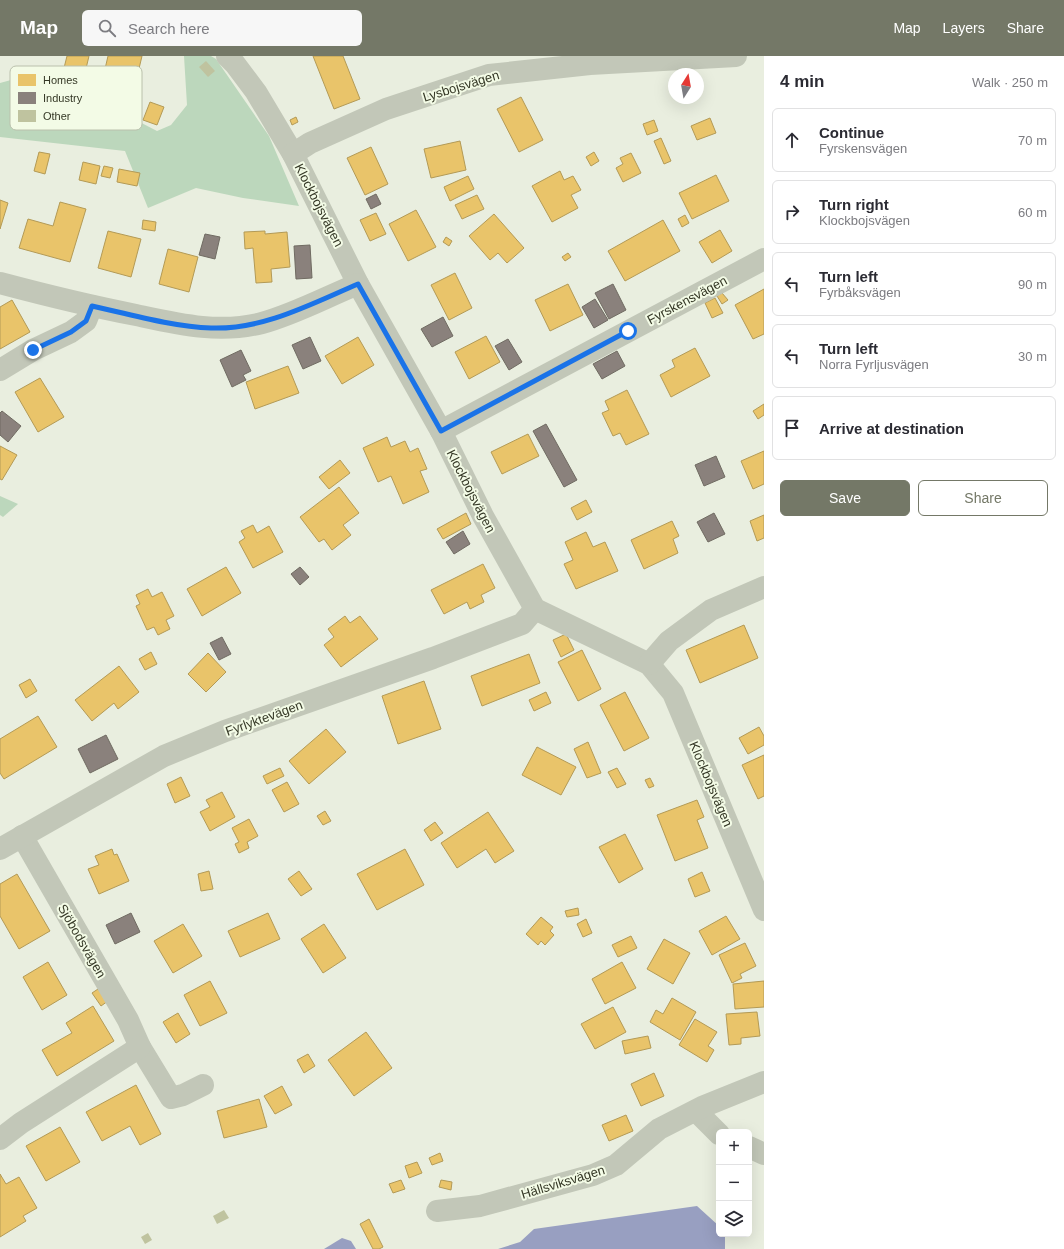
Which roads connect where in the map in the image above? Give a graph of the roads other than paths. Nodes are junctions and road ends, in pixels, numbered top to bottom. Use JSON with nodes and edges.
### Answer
{"nodes":[{"id":1,"x":227,"y":56,"type":"edge"},
{"id":2,"x":736,"y":56,"type":"edge"},
{"id":3,"x":293,"y":154,"type":"junction"},
{"id":4,"x":764,"y":259,"type":"edge"},
{"id":5,"x":0,"y":283,"type":"edge"},
{"id":6,"x":358,"y":284,"type":"junction"},
{"id":7,"x":92,"y":306,"type":"junction"},
{"id":8,"x":0,"y":370,"type":"edge"},
{"id":9,"x":441,"y":431,"type":"junction"},
{"id":10,"x":764,"y":587,"type":"edge"},
{"id":11,"x":535,"y":608,"type":"junction"},
{"id":12,"x":649,"y":664,"type":"junction"},
{"id":13,"x":22,"y":836,"type":"junction"},
{"id":14,"x":0,"y":849,"type":"edge"},
{"id":15,"x":764,"y":910,"type":"edge"},
{"id":16,"x":140,"y":1047,"type":"junction"},
{"id":17,"x":764,"y":1082,"type":"edge"},
{"id":18,"x":203,"y":1085,"type":"dead end"},
{"id":19,"x":696,"y":1111,"type":"junction"},
{"id":20,"x":716,"y":1131,"type":"edge"},
{"id":21,"x":0,"y":1139,"type":"edge"},
{"id":22,"x":752,"y":1148,"type":"edge"},
{"id":23,"x":764,"y":1154,"type":"edge"},
{"id":24,"x":437,"y":1211,"type":"dead end"}],
"edges":[{"from":1,"to":3,"type":"street","name":"Klockbojsvägen"},
{"from":2,"to":3,"type":"street","name":"Lysbojsvägen"},
{"from":3,"to":6,"type":"street","name":"Klockbojsvägen"},
{"from":4,"to":9,"type":"street","name":"Fyrskensvägen"},
{"from":5,"to":7,"type":"street"},
{"from":6,"to":7,"type":"street"},
{"from":6,"to":9,"type":"street","name":"Klockbojsvägen"},
{"from":7,"to":8,"type":"street"},
{"from":9,"to":11,"type":"street","name":"Klockbojsvägen"},
{"from":10,"to":12,"type":"street"},
{"from":11,"to":12,"type":"street","name":"Klockbojsvägen"},
{"from":11,"to":13,"type":"street","name":"Fyrlyktevägen"},
{"from":12,"to":15,"type":"street","name":"Klockbojsvägen"},
{"from":13,"to":14,"type":"street","name":"Fyrlyktevägen"},
{"from":13,"to":16,"type":"street","name":"Sjöbodsvägen"},
{"from":16,"to":18,"type":"street","name":"Sjöbodsvägen"},
{"from":16,"to":21,"type":"street"},
{"from":17,"to":19,"type":"street","name":"Hällsviksvägen"},
{"from":19,"to":20,"type":"street"},
{"from":19,"to":24,"type":"street","name":"Hällsviksvägen"},
{"from":22,"to":23,"type":"street"}]}
